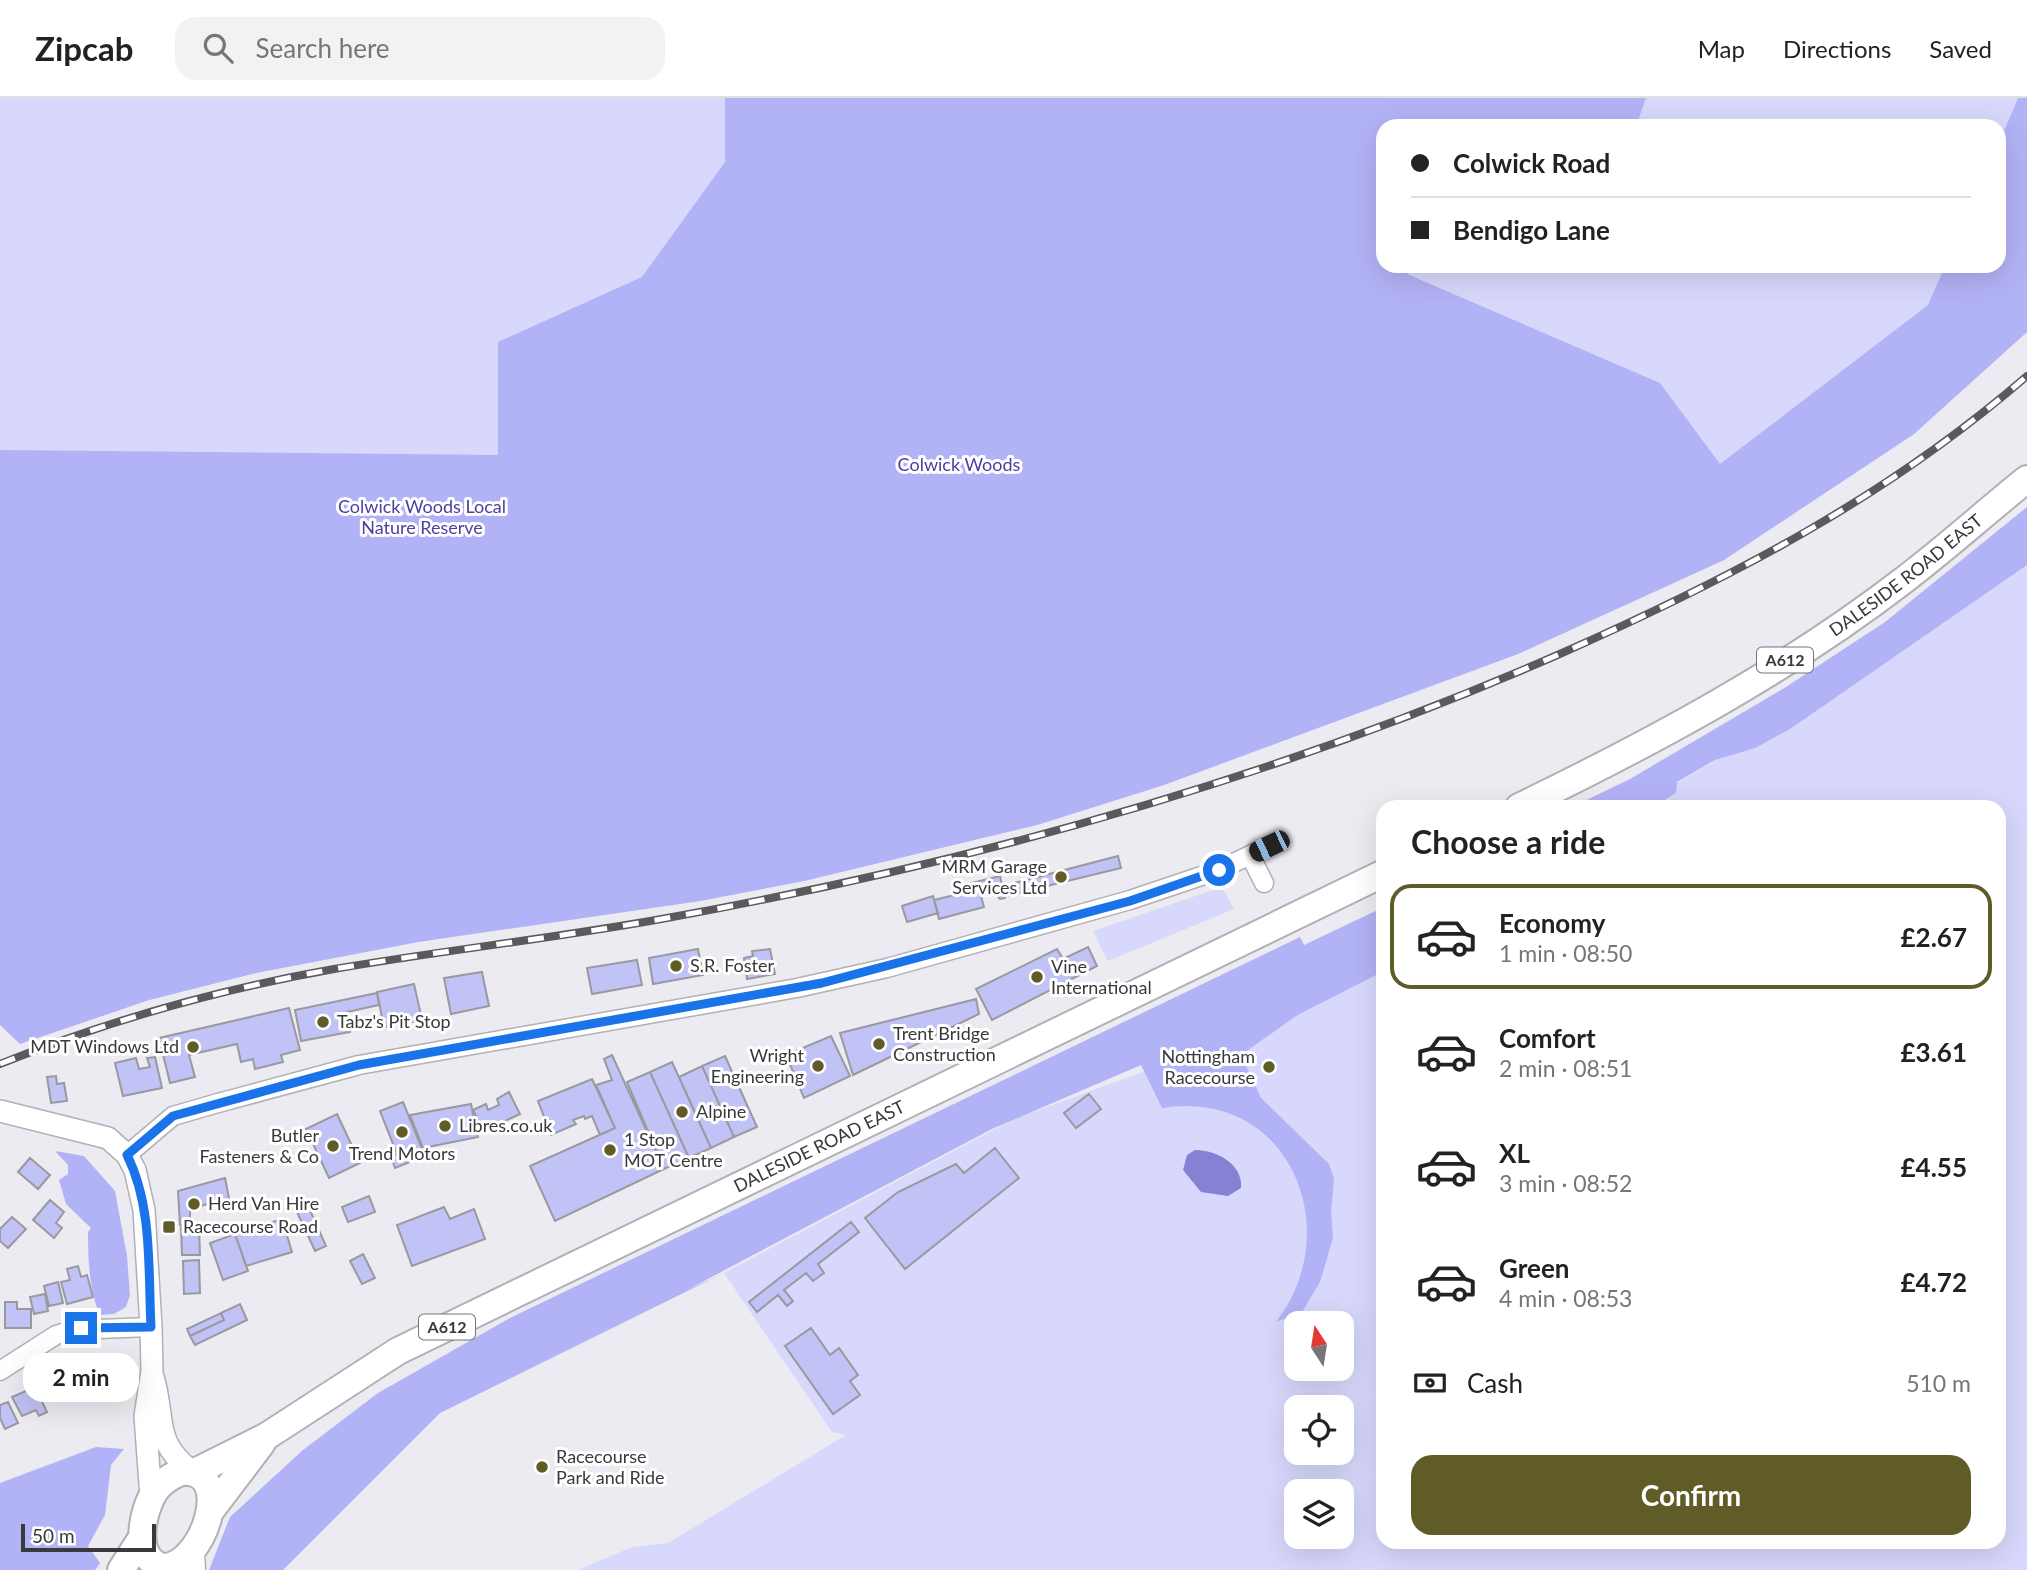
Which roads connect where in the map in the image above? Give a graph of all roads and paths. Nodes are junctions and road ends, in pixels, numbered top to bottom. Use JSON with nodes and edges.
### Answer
{"nodes":[{"id":1,"x":2027,"y":479,"type":"edge"},
{"id":2,"x":1534,"y":800,"type":"edge"},
{"id":3,"x":1269,"y":846,"type":"dead end"},
{"id":4,"x":1250,"y":855,"type":"junction"},
{"id":5,"x":1376,"y":877,"type":"edge"},
{"id":6,"x":1264,"y":883,"type":"dead end"},
{"id":7,"x":0,"y":1111,"type":"edge"},
{"id":8,"x":127,"y":1155,"type":"junction"},
{"id":9,"x":151,"y":1327,"type":"junction"},
{"id":10,"x":1,"y":1369,"type":"edge"},
{"id":11,"x":152,"y":1371,"type":"junction"},
{"id":12,"x":267,"y":1436,"type":"junction"},
{"id":13,"x":193,"y":1471,"type":"junction"},
{"id":14,"x":151,"y":1498,"type":"junction"},
{"id":15,"x":212,"y":1509,"type":"junction"},
{"id":16,"x":141,"y":1539,"type":"junction"},
{"id":17,"x":181,"y":1565,"type":"edge"},
{"id":18,"x":121,"y":1570,"type":"edge"}],
"edges":[{"from":1,"to":2,"type":"main road","name":"DALESIDE ROAD EAST","number":"A612"},
{"from":3,"to":4,"type":"street"},
{"from":4,"to":6,"type":"street"},
{"from":4,"to":8,"type":"street"},
{"from":5,"to":12,"type":"main road","name":"DALESIDE ROAD EAST","number":"A612"},
{"from":7,"to":8,"type":"street"},
{"from":8,"to":9,"type":"street"},
{"from":9,"to":10,"type":"street"},
{"from":9,"to":11,"type":"street"},
{"from":11,"to":13,"type":"street"},
{"from":11,"to":14,"type":"street"},
{"from":12,"to":13,"type":"main road","name":"DALESIDE ROAD EAST","number":"A612"},
{"from":12,"to":15,"type":"main road","name":"DALESIDE ROAD EAST","number":"A612"},
{"from":13,"to":14,"type":"main road","name":"DALESIDE ROAD EAST"},
{"from":13,"to":15,"type":"main road"},
{"from":14,"to":16,"type":"main road"},
{"from":15,"to":17,"type":"main road","name":"DALESIDE ROAD EAST"},
{"from":16,"to":17,"type":"main road"},
{"from":16,"to":18,"type":"main road"}]}
